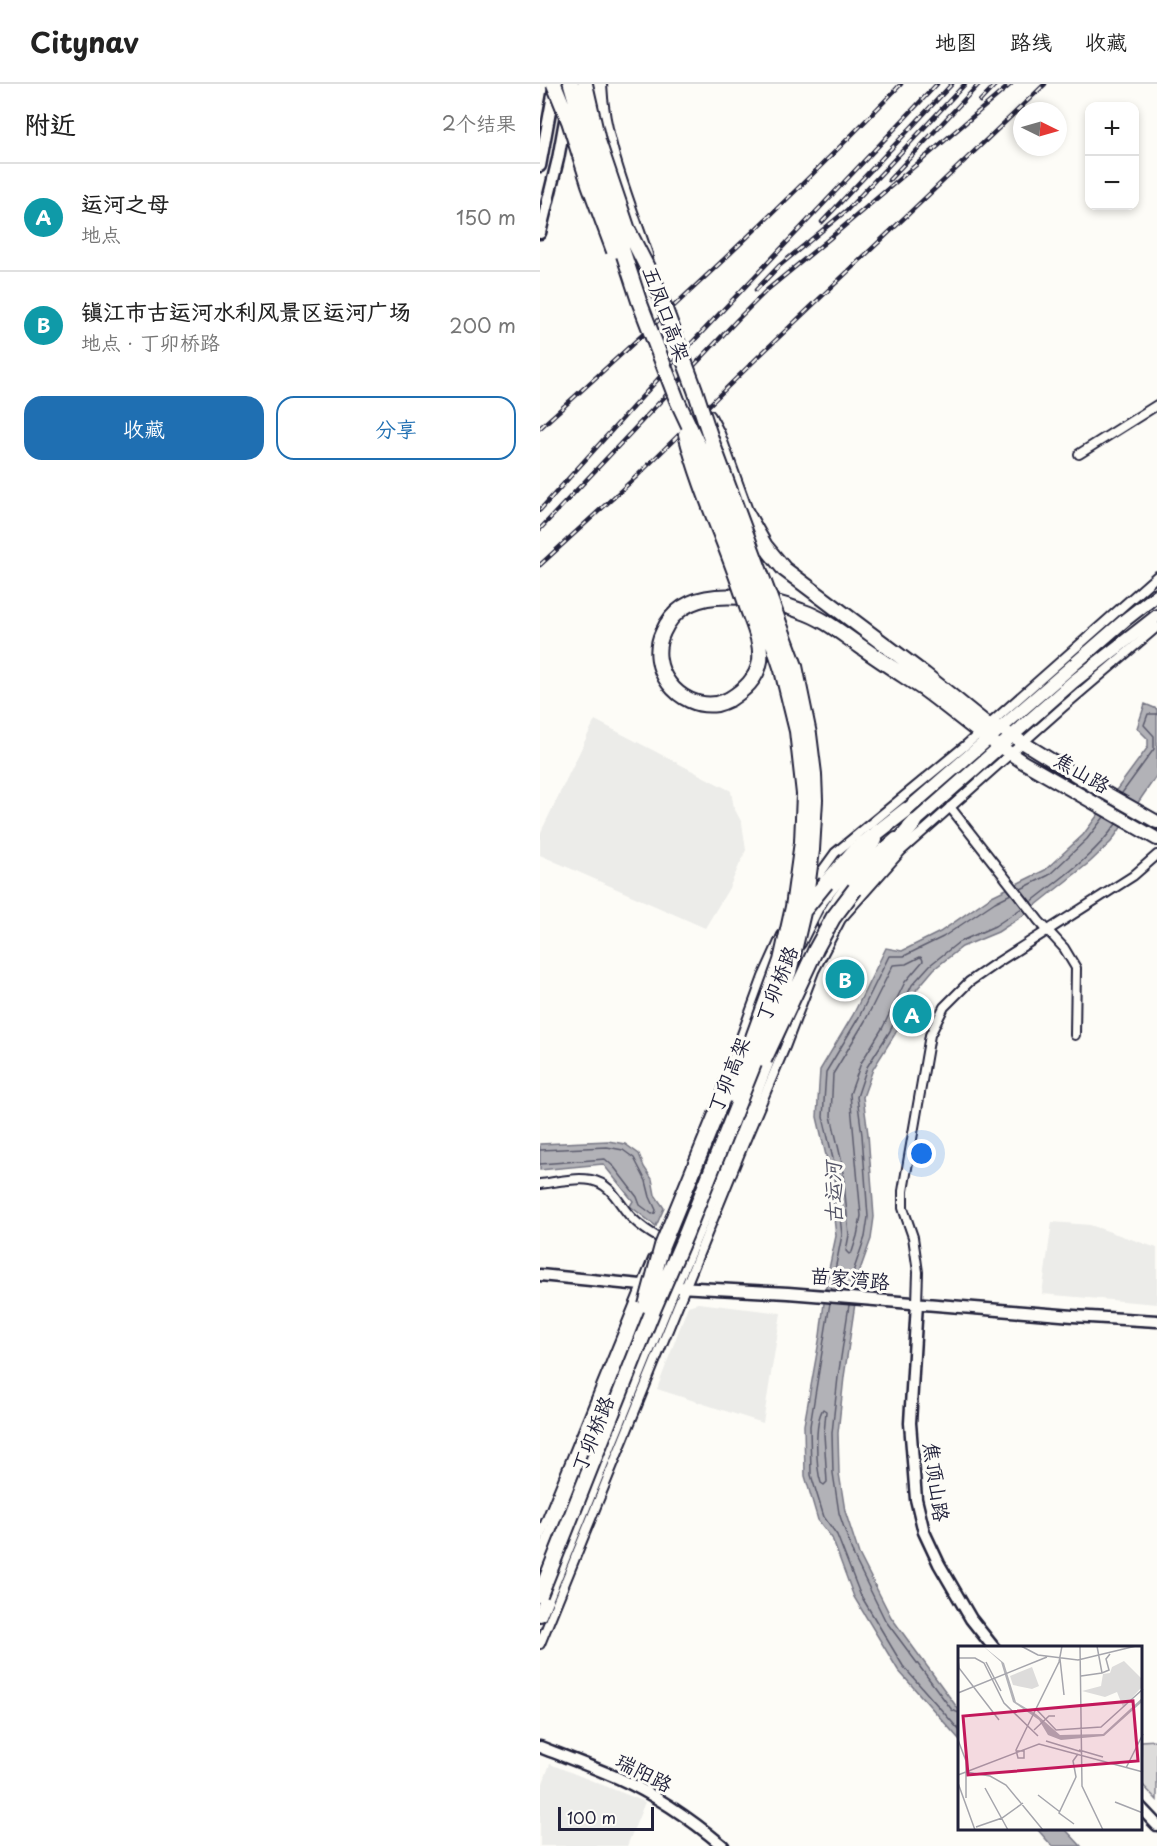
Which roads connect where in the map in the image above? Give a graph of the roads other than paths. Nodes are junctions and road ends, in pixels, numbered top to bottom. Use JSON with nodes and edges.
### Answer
{"nodes":[{"id":1,"x":555,"y":84,"type":"edge"},
{"id":2,"x":571,"y":84,"type":"edge"},
{"id":3,"x":585,"y":84,"type":"edge"},
{"id":4,"x":599,"y":84,"type":"edge"},
{"id":5,"x":540,"y":165,"type":"edge"},
{"id":6,"x":540,"y":233,"type":"edge"},
{"id":7,"x":656,"y":285,"type":"junction"},
{"id":8,"x":639,"y":301,"type":"junction"},
{"id":9,"x":695,"y":390,"type":"junction"},
{"id":10,"x":677,"y":400,"type":"junction"},
{"id":11,"x":1157,"y":405,"type":"edge"},
{"id":12,"x":1079,"y":454,"type":"dead end"},
{"id":13,"x":746,"y":550,"type":"junction"},
{"id":14,"x":1157,"y":576,"type":"edge"},
{"id":15,"x":1157,"y":595,"type":"edge"},
{"id":16,"x":1157,"y":616,"type":"edge"},
{"id":17,"x":1157,"y":627,"type":"edge"},
{"id":18,"x":997,"y":737,"type":"junction"},
{"id":19,"x":1022,"y":743,"type":"junction"},
{"id":20,"x":950,"y":807,"type":"junction"},
{"id":21,"x":906,"y":810,"type":"junction"},
{"id":22,"x":1155,"y":821,"type":"edge"},
{"id":23,"x":915,"y":822,"type":"junction"},
{"id":24,"x":1157,"y":839,"type":"edge"},
{"id":25,"x":1157,"y":855,"type":"edge"},
{"id":26,"x":1048,"y":930,"type":"junction"},
{"id":27,"x":770,"y":1010,"type":"junction"},
{"id":28,"x":1075,"y":1035,"type":"dead end"},
{"id":29,"x":540,"y":1184,"type":"edge"},
{"id":30,"x":686,"y":1234,"type":"junction"},
{"id":31,"x":661,"y":1239,"type":"junction"},
{"id":32,"x":540,"y":1275,"type":"edge"},
{"id":33,"x":645,"y":1285,"type":"junction"},
{"id":34,"x":680,"y":1287,"type":"junction"},
{"id":35,"x":917,"y":1303,"type":"junction"},
{"id":36,"x":646,"y":1305,"type":"junction"},
{"id":37,"x":1157,"y":1321,"type":"edge"},
{"id":38,"x":540,"y":1536,"type":"edge"},
{"id":39,"x":540,"y":1563,"type":"edge"},
{"id":40,"x":540,"y":1576,"type":"edge"},
{"id":41,"x":540,"y":1595,"type":"edge"},
{"id":42,"x":540,"y":1615,"type":"edge"},
{"id":43,"x":540,"y":1644,"type":"edge"},
{"id":44,"x":992,"y":1646,"type":"edge"},
{"id":45,"x":540,"y":1747,"type":"edge"},
{"id":46,"x":1142,"y":1809,"type":"edge"},
{"id":47,"x":1157,"y":1825,"type":"edge"},
{"id":48,"x":723,"y":1846,"type":"edge"}],
"edges":[{"from":1,"to":5,"type":"street"},
{"from":1,"to":8,"type":"highway","bridge":true},
{"from":2,"to":6,"type":"street"},
{"from":2,"to":8,"type":"highway","name":"五凤口高架","bridge":true},
{"from":3,"to":7,"type":"highway","name":"五凤口高架","bridge":true},
{"from":4,"to":7,"type":"highway","bridge":true},
{"from":7,"to":9,"type":"highway","name":"五凤口高架","bridge":true},
{"from":8,"to":10,"type":"highway","name":"五凤口高架","bridge":true},
{"from":9,"to":13,"type":"highway","name":"五凤口高架","bridge":true},
{"from":9,"to":18,"type":"highway","bridge":true},
{"from":10,"to":13,"type":"highway","name":"五凤口高架","bridge":true},
{"from":10,"to":18,"type":"highway","bridge":true},
{"from":11,"to":12,"type":"street"},
{"from":13,"to":27,"type":"highway","name":"丁卯高架","bridge":true},
{"from":14,"to":18,"type":"street"},
{"from":15,"to":18,"type":"main road","name":"丁卯桥路"},
{"from":16,"to":18,"type":"main road","name":"丁卯桥路"},
{"from":17,"to":19,"type":"street"},
{"from":18,"to":19,"type":"main road","name":"焦山路"},
{"from":18,"to":20,"type":"street"},
{"from":18,"to":21,"type":"main road","name":"丁卯桥路"},
{"from":18,"to":23,"type":"main road","name":"丁卯桥路"},
{"from":18,"to":24,"type":"main road","name":"焦山路"},
{"from":18,"to":31,"type":"street"},
{"from":19,"to":22,"type":"main road","name":"焦山路"},
{"from":20,"to":26,"type":"street"},
{"from":20,"to":34,"type":"street"},
{"from":21,"to":33,"type":"main road","name":"丁卯桥路"},
{"from":21,"to":36,"type":"highway","bridge":true},
{"from":23,"to":30,"type":"highway","bridge":true},
{"from":23,"to":34,"type":"main road","name":"丁卯桥路"},
{"from":25,"to":26,"type":"street"},
{"from":26,"to":28,"type":"street"},
{"from":26,"to":35,"type":"street"},
{"from":27,"to":30,"type":"highway","name":"丁卯高架","bridge":true},
{"from":27,"to":36,"type":"highway","name":"丁卯高架","bridge":true},
{"from":29,"to":31,"type":"street"},
{"from":30,"to":41,"type":"highway","name":"丁卯高架","bridge":true},
{"from":31,"to":33,"type":"street"},
{"from":32,"to":33,"type":"street","name":"苗家湾路"},
{"from":33,"to":34,"type":"street","name":"苗家湾路"},
{"from":33,"to":38,"type":"street"},
{"from":33,"to":39,"type":"main road","name":"丁卯桥路"},
{"from":34,"to":35,"type":"street","name":"苗家湾路"},
{"from":34,"to":42,"type":"main road","name":"丁卯桥路"},
{"from":34,"to":43,"type":"street"},
{"from":35,"to":37,"type":"street","name":"苗家湾路"},
{"from":35,"to":44,"type":"street","name":"焦顶山路"},
{"from":36,"to":40,"type":"highway","name":"丁卯高架"},
{"from":45,"to":48,"type":"street","name":"瑞阳路"},
{"from":46,"to":47,"type":"street"}]}
